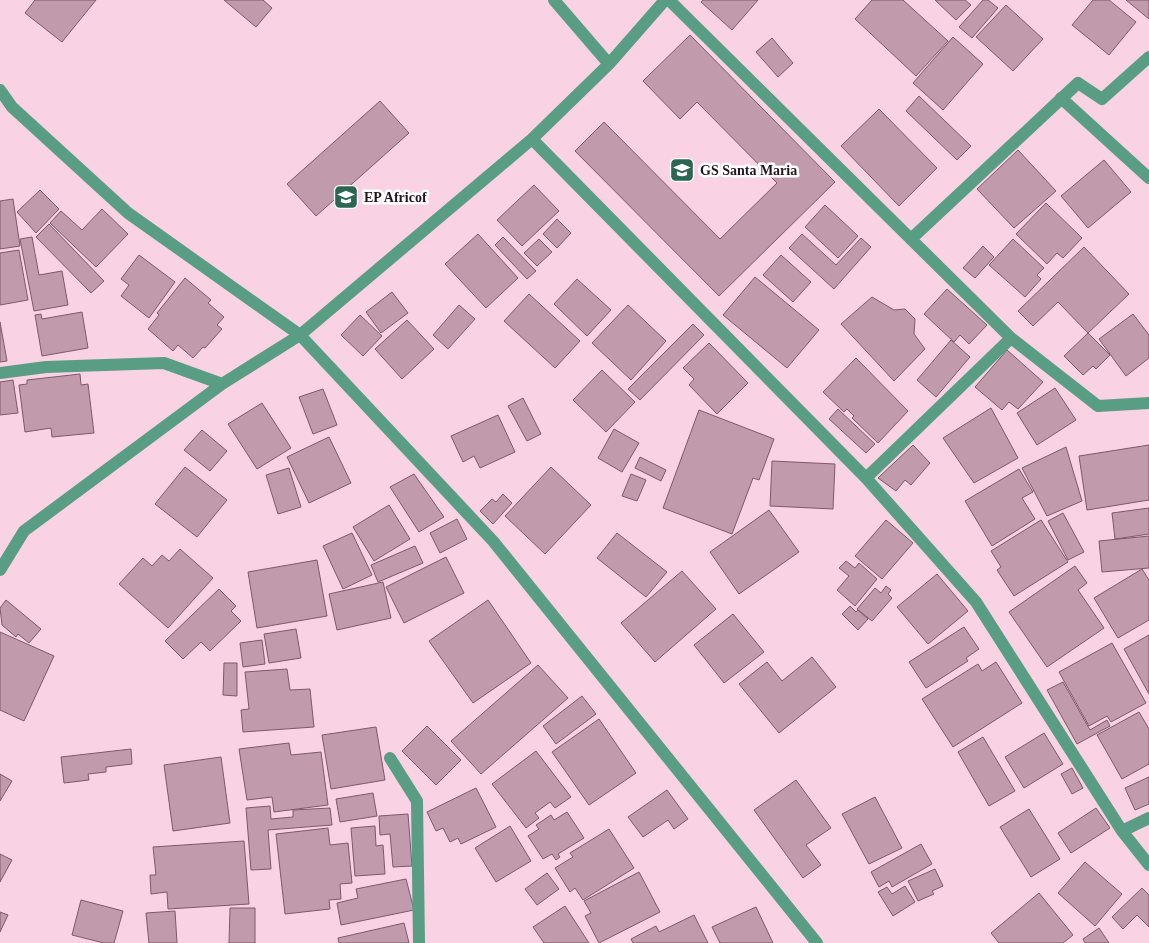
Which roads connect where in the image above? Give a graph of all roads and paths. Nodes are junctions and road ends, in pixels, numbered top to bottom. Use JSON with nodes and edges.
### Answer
{"nodes":[{"id":1,"x":554,"y":0,"type":"edge"},
{"id":2,"x":665,"y":0,"type":"edge"},
{"id":3,"x":670,"y":0,"type":"edge"},
{"id":4,"x":1149,"y":57,"type":"edge"},
{"id":5,"x":609,"y":64,"type":"junction"},
{"id":6,"x":0,"y":90,"type":"edge"},
{"id":7,"x":1061,"y":98,"type":"junction"},
{"id":8,"x":532,"y":139,"type":"junction"},
{"id":9,"x":1149,"y":178,"type":"edge"},
{"id":10,"x":911,"y":239,"type":"junction"},
{"id":11,"x":300,"y":335,"type":"junction"},
{"id":12,"x":1011,"y":338,"type":"junction"},
{"id":13,"x":0,"y":373,"type":"edge"},
{"id":14,"x":222,"y":384,"type":"junction"},
{"id":15,"x":1149,"y":403,"type":"edge"},
{"id":16,"x":866,"y":478,"type":"junction"},
{"id":17,"x":0,"y":570,"type":"edge"},
{"id":18,"x":390,"y":758,"type":"dead end"},
{"id":19,"x":1149,"y":818,"type":"edge"},
{"id":20,"x":1122,"y":832,"type":"junction"},
{"id":21,"x":1149,"y":865,"type":"edge"},
{"id":22,"x":419,"y":943,"type":"edge"},
{"id":23,"x":817,"y":943,"type":"edge"}],
"edges":[{"from":1,"to":5,"type":"street"},
{"from":2,"to":5,"type":"street"},
{"from":3,"to":10,"type":"street"},
{"from":4,"to":7,"type":"street"},
{"from":5,"to":8,"type":"street"},
{"from":6,"to":11,"type":"street"},
{"from":7,"to":9,"type":"street"},
{"from":7,"to":10,"type":"street"},
{"from":8,"to":11,"type":"street"},
{"from":8,"to":16,"type":"street"},
{"from":10,"to":12,"type":"street"},
{"from":11,"to":14,"type":"street"},
{"from":11,"to":23,"type":"street"},
{"from":12,"to":15,"type":"street"},
{"from":12,"to":16,"type":"street"},
{"from":13,"to":14,"type":"street"},
{"from":14,"to":17,"type":"street"},
{"from":16,"to":20,"type":"street"},
{"from":18,"to":22,"type":"street"},
{"from":19,"to":20,"type":"street"},
{"from":20,"to":21,"type":"street"}]}
